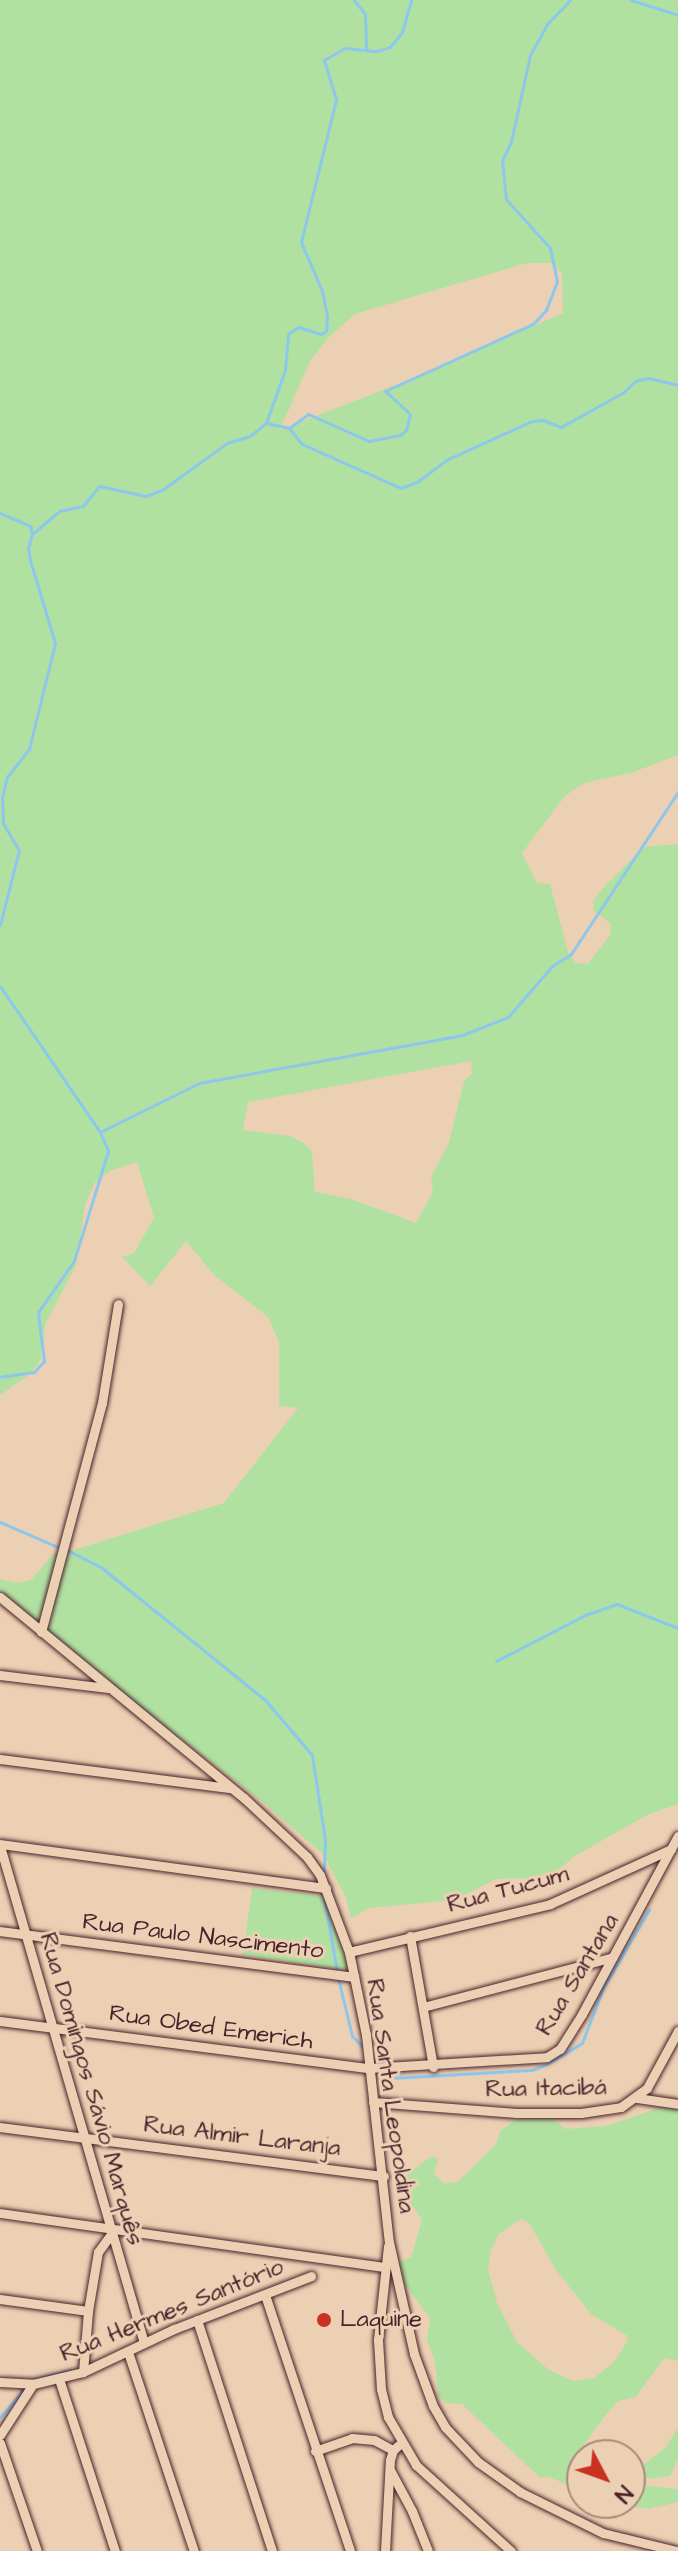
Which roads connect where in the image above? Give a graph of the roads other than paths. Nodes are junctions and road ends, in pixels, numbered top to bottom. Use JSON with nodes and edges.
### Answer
{"nodes":[{"id":1,"x":118,"y":1304,"type":"dead end"},
{"id":2,"x":0,"y":1597,"type":"edge"},
{"id":3,"x":41,"y":1632,"type":"junction"},
{"id":4,"x":0,"y":1675,"type":"edge"},
{"id":5,"x":109,"y":1688,"type":"junction"},
{"id":6,"x":0,"y":1759,"type":"edge"},
{"id":7,"x":233,"y":1788,"type":"junction"},
{"id":8,"x":678,"y":1836,"type":"edge"},
{"id":9,"x":0,"y":1845,"type":"edge"},
{"id":10,"x":671,"y":1849,"type":"junction"},
{"id":11,"x":326,"y":1888,"type":"junction"},
{"id":12,"x":0,"y":1931,"type":"edge"},
{"id":13,"x":26,"y":1934,"type":"junction"},
{"id":14,"x":410,"y":1936,"type":"junction"},
{"id":15,"x":349,"y":1952,"type":"junction"},
{"id":16,"x":613,"y":1957,"type":"junction"},
{"id":17,"x":354,"y":1977,"type":"junction"},
{"id":18,"x":423,"y":2007,"type":"junction"},
{"id":19,"x":0,"y":2021,"type":"edge"},
{"id":20,"x":52,"y":2027,"type":"junction"},
{"id":21,"x":678,"y":2031,"type":"edge"},
{"id":22,"x":433,"y":2067,"type":"junction"},
{"id":23,"x":369,"y":2068,"type":"junction"},
{"id":24,"x":637,"y":2098,"type":"junction"},
{"id":25,"x":373,"y":2102,"type":"junction"},
{"id":26,"x":678,"y":2104,"type":"edge"},
{"id":27,"x":0,"y":2127,"type":"edge"},
{"id":28,"x":84,"y":2137,"type":"junction"},
{"id":29,"x":384,"y":2176,"type":"junction"},
{"id":30,"x":0,"y":2213,"type":"edge"},
{"id":31,"x":112,"y":2230,"type":"junction"},
{"id":32,"x":389,"y":2242,"type":"junction"},
{"id":33,"x":383,"y":2267,"type":"junction"},
{"id":34,"x":311,"y":2276,"type":"dead end"},
{"id":35,"x":265,"y":2295,"type":"junction"},
{"id":36,"x":0,"y":2299,"type":"edge"},
{"id":37,"x":88,"y":2311,"type":"junction"},
{"id":38,"x":197,"y":2320,"type":"junction"},
{"id":39,"x":144,"y":2343,"type":"junction"},
{"id":40,"x":128,"y":2352,"type":"junction"},
{"id":41,"x":83,"y":2372,"type":"junction"},
{"id":42,"x":59,"y":2379,"type":"junction"},
{"id":43,"x":0,"y":2382,"type":"edge"},
{"id":44,"x":33,"y":2384,"type":"junction"},
{"id":45,"x":0,"y":2435,"type":"edge"},
{"id":46,"x":0,"y":2443,"type":"edge"},
{"id":47,"x":397,"y":2447,"type":"junction"},
{"id":48,"x":315,"y":2451,"type":"junction"},
{"id":49,"x":390,"y":2470,"type":"junction"},
{"id":50,"x":37,"y":2551,"type":"edge"},
{"id":51,"x":115,"y":2551,"type":"edge"},
{"id":52,"x":194,"y":2551,"type":"edge"},
{"id":53,"x":272,"y":2551,"type":"edge"},
{"id":54,"x":350,"y":2551,"type":"edge"},
{"id":55,"x":385,"y":2551,"type":"edge"},
{"id":56,"x":428,"y":2551,"type":"edge"},
{"id":57,"x":511,"y":2551,"type":"edge"},
{"id":58,"x":677,"y":2551,"type":"edge"}],
"edges":[{"from":1,"to":3,"type":"street"},
{"from":2,"to":3,"type":"street","name":"Rua Santa Leopoldina"},
{"from":3,"to":5,"type":"street","name":"Rua Santa Leopoldina"},
{"from":4,"to":5,"type":"street"},
{"from":5,"to":7,"type":"street","name":"Rua Santa Leopoldina"},
{"from":6,"to":7,"type":"street"},
{"from":7,"to":11,"type":"street","name":"Rua Santa Leopoldina"},
{"from":8,"to":10,"type":"street","name":"Rua Santana"},
{"from":9,"to":11,"type":"street"},
{"from":9,"to":13,"type":"street","name":"Rua Domingos Sávio Marquês"},
{"from":10,"to":14,"type":"street","name":"Rua Tucum"},
{"from":10,"to":16,"type":"street","name":"Rua Santana"},
{"from":11,"to":15,"type":"street","name":"Rua Santa Leopoldina"},
{"from":12,"to":13,"type":"street","name":"Rua Paulo Nascimento"},
{"from":13,"to":17,"type":"street","name":"Rua Paulo Nascimento"},
{"from":13,"to":20,"type":"street","name":"Rua Domingos Sávio Marquês"},
{"from":14,"to":15,"type":"street","name":"Rua Tucum"},
{"from":14,"to":18,"type":"street","name":"Rua Santa Leopoldina"},
{"from":15,"to":17,"type":"street","name":"Rua Santa Leopoldina"},
{"from":16,"to":18,"type":"street"},
{"from":16,"to":22,"type":"street","name":"Rua Santana"},
{"from":17,"to":23,"type":"street","name":"Rua Santa Leopoldina"},
{"from":18,"to":22,"type":"street","name":"Rua Santa Leopoldina"},
{"from":19,"to":20,"type":"street","name":"Rua Obed Emerich"},
{"from":20,"to":23,"type":"street","name":"Rua Obed Emerich"},
{"from":20,"to":28,"type":"street","name":"Rua Domingos Sávio Marquês"},
{"from":21,"to":24,"type":"street","name":"Rua Itacibá"},
{"from":22,"to":23,"type":"street","name":"Rua Santana"},
{"from":23,"to":25,"type":"street","name":"Rua Santa Leopoldina"},
{"from":24,"to":25,"type":"street","name":"Rua Itacibá"},
{"from":24,"to":26,"type":"street"},
{"from":25,"to":29,"type":"street","name":"Rua Santa Leopoldina"},
{"from":27,"to":28,"type":"street","name":"Rua Almir Laranja"},
{"from":28,"to":29,"type":"street","name":"Rua Almir Laranja"},
{"from":28,"to":31,"type":"street","name":"Rua Domingos Sávio Marquês"},
{"from":29,"to":32,"type":"street","name":"Rua Santa Leopoldina"},
{"from":30,"to":31,"type":"street"},
{"from":31,"to":33,"type":"street"},
{"from":31,"to":37,"type":"street"},
{"from":31,"to":39,"type":"street","name":"Rua Domingos Sávio Marquês"},
{"from":32,"to":33,"type":"street"},
{"from":32,"to":58,"type":"street","name":"Rua Santa Leopoldina"},
{"from":33,"to":47,"type":"street"},
{"from":34,"to":35,"type":"street","name":"Rua Hermes Santório"},
{"from":35,"to":38,"type":"street","name":"Rua Hermes Santório"},
{"from":35,"to":48,"type":"street"},
{"from":36,"to":37,"type":"street"},
{"from":37,"to":41,"type":"street"},
{"from":38,"to":39,"type":"street","name":"Rua Hermes Santório"},
{"from":38,"to":53,"type":"street"},
{"from":39,"to":40,"type":"street","name":"Rua Hermes Santório"},
{"from":40,"to":41,"type":"street","name":"Rua Hermes Santório"},
{"from":40,"to":52,"type":"street"},
{"from":41,"to":42,"type":"street","name":"Rua Hermes Santório"},
{"from":42,"to":44,"type":"street","name":"Rua Hermes Santório"},
{"from":42,"to":51,"type":"street"},
{"from":43,"to":44,"type":"street","name":"Rua Hermes Santório"},
{"from":44,"to":45,"type":"street"},
{"from":46,"to":50,"type":"street"},
{"from":47,"to":48,"type":"street"},
{"from":47,"to":49,"type":"street"},
{"from":47,"to":57,"type":"street"},
{"from":48,"to":54,"type":"street"},
{"from":49,"to":55,"type":"street"},
{"from":49,"to":56,"type":"street"}]}
